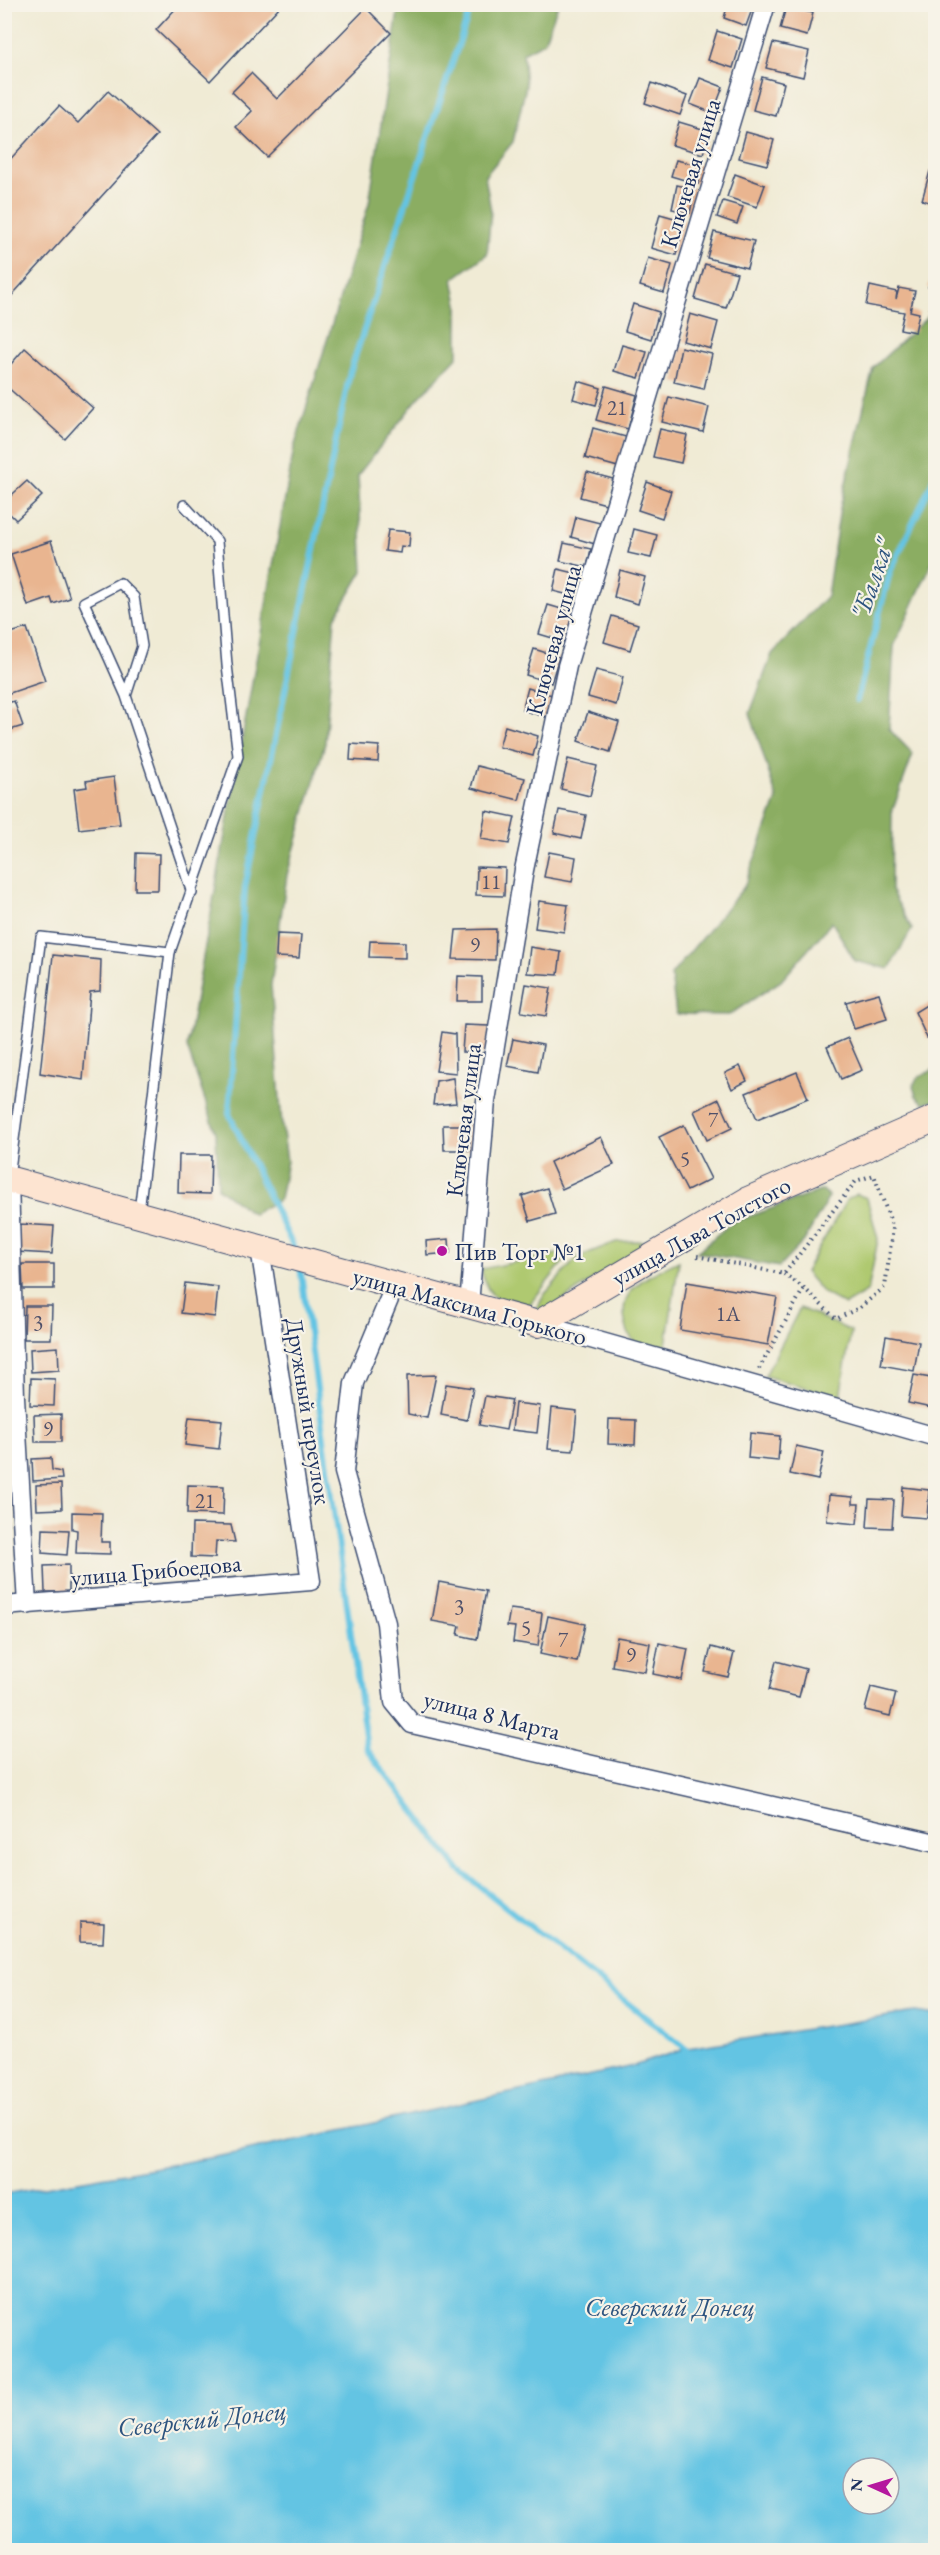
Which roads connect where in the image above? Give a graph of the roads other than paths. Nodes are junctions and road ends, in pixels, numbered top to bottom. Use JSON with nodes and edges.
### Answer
{"nodes":[{"id":1,"x":766,"y":4,"type":"edge"},
{"id":2,"x":184,"y":505,"type":"dead end"},
{"id":3,"x":126,"y":696,"type":"junction"},
{"id":4,"x":192,"y":894,"type":"junction"},
{"id":5,"x":171,"y":952,"type":"junction"},
{"id":6,"x":936,"y":1118,"type":"edge"},
{"id":7,"x":7,"y":1178,"type":"edge"},
{"id":8,"x":139,"y":1215,"type":"junction"},
{"id":9,"x":260,"y":1248,"type":"junction"},
{"id":10,"x":395,"y":1286,"type":"junction"},
{"id":11,"x":469,"y":1305,"type":"junction"},
{"id":12,"x":538,"y":1324,"type":"junction"},
{"id":13,"x":10,"y":1397,"type":"edge"},
{"id":14,"x":936,"y":1437,"type":"edge"},
{"id":15,"x":311,"y":1581,"type":"joint"},
{"id":16,"x":27,"y":1605,"type":"junction"},
{"id":17,"x":4,"y":1606,"type":"edge"},
{"id":18,"x":936,"y":1842,"type":"edge"}],
"edges":[{"from":1,"to":11,"type":"street","name":"Ключевая улица"},
{"from":2,"to":4,"type":"lane"},
{"from":3,"to":3,"type":"lane"},
{"from":3,"to":4,"type":"lane"},
{"from":4,"to":5,"type":"lane"},
{"from":5,"to":7,"type":"lane"},
{"from":5,"to":8,"type":"lane"},
{"from":6,"to":12,"type":"street","name":"улица Льва Толстого"},
{"from":7,"to":8,"type":"street","name":"улица Максима Горького"},
{"from":7,"to":13,"type":"street"},
{"from":8,"to":9,"type":"street","name":"улица Максима Горького"},
{"from":9,"to":10,"type":"street","name":"улица Максима Горького"},
{"from":9,"to":15,"type":"street","name":"Дружный переулок"},
{"from":10,"to":11,"type":"street","name":"улица Максима Горького"},
{"from":10,"to":18,"type":"street","name":"улица 8 Марта"},
{"from":11,"to":12,"type":"street","name":"улица Максима Горького"},
{"from":12,"to":14,"type":"street","name":"улица Максима Горького"},
{"from":13,"to":16,"type":"street"},
{"from":15,"to":16,"type":"street","name":"улица Грибоедова"},
{"from":16,"to":17,"type":"street","name":"улица Грибоедова"}]}
